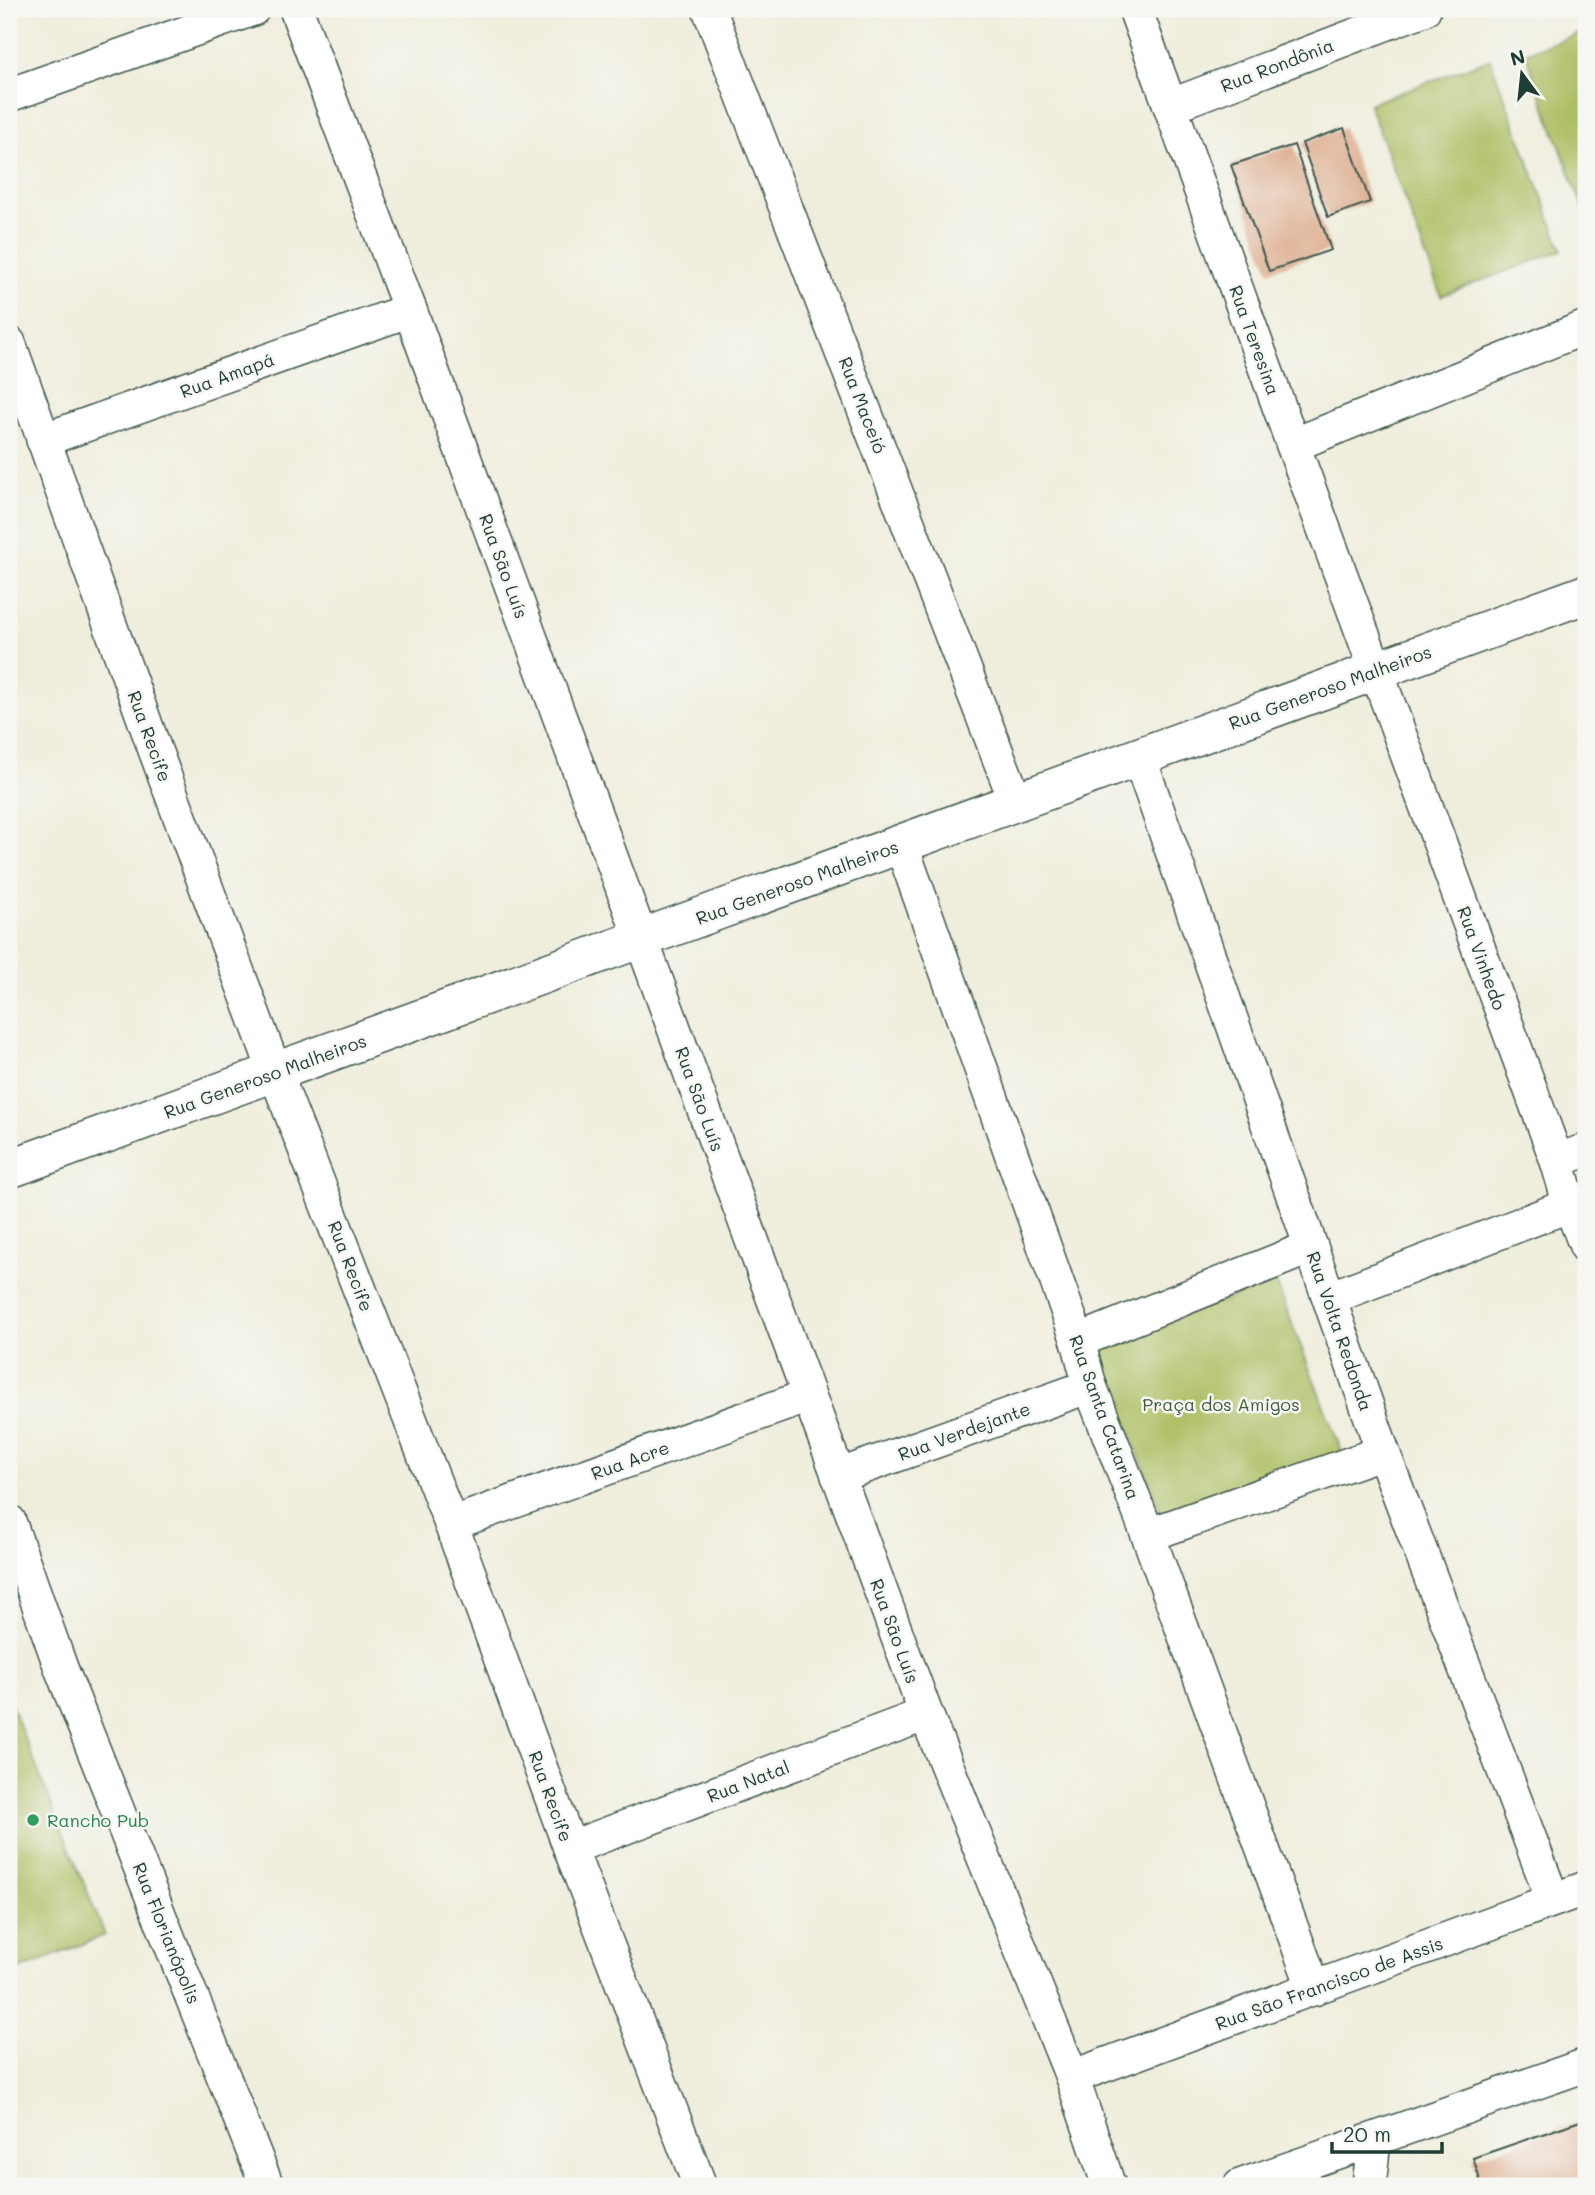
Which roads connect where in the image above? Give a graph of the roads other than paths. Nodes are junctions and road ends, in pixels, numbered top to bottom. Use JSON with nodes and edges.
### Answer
{"nodes":[{"id":1,"x":253,"y":9,"type":"edge"},
{"id":2,"x":296,"y":9,"type":"edge"},
{"id":3,"x":709,"y":9,"type":"edge"},
{"id":4,"x":1135,"y":9,"type":"edge"},
{"id":5,"x":1424,"y":9,"type":"edge"},
{"id":6,"x":9,"y":95,"type":"edge"},
{"id":7,"x":1170,"y":106,"type":"junction"},
{"id":8,"x":410,"y":310,"type":"junction"},
{"id":9,"x":1586,"y":327,"type":"edge"},
{"id":10,"x":9,"y":343,"type":"edge"},
{"id":11,"x":43,"y":440,"type":"junction"},
{"id":12,"x":1293,"y":445,"type":"junction"},
{"id":13,"x":1586,"y":594,"type":"edge"},
{"id":14,"x":1377,"y":671,"type":"junction"},
{"id":15,"x":1139,"y":757,"type":"junction"},
{"id":16,"x":1016,"y":802,"type":"junction"},
{"id":17,"x":901,"y":844,"type":"junction"},
{"id":18,"x":641,"y":939,"type":"junction"},
{"id":19,"x":275,"y":1072,"type":"junction"},
{"id":20,"x":1572,"y":1155,"type":"edge"},
{"id":21,"x":9,"y":1169,"type":"edge"},
{"id":22,"x":1570,"y":1205,"type":"junction"},
{"id":23,"x":1586,"y":1246,"type":"edge"},
{"id":24,"x":1311,"y":1247,"type":"junction"},
{"id":25,"x":1329,"y":1298,"type":"junction"},
{"id":26,"x":1078,"y":1341,"type":"junction"},
{"id":27,"x":1090,"y":1386,"type":"junction"},
{"id":28,"x":808,"y":1396,"type":"junction"},
{"id":29,"x":1383,"y":1452,"type":"junction"},
{"id":30,"x":838,"y":1476,"type":"junction"},
{"id":31,"x":9,"y":1521,"type":"edge"},
{"id":32,"x":451,"y":1524,"type":"junction"},
{"id":33,"x":1148,"y":1535,"type":"junction"},
{"id":34,"x":926,"y":1714,"type":"junction"},
{"id":35,"x":570,"y":1848,"type":"junction"},
{"id":36,"x":1586,"y":1888,"type":"edge"},
{"id":37,"x":1553,"y":1900,"type":"junction"},
{"id":38,"x":1314,"y":1989,"type":"junction"},
{"id":39,"x":1586,"y":2065,"type":"edge"},
{"id":40,"x":1072,"y":2077,"type":"junction"},
{"id":41,"x":1374,"y":2140,"type":"junction"},
{"id":42,"x":267,"y":2186,"type":"edge"},
{"id":43,"x":700,"y":2186,"type":"edge"},
{"id":44,"x":1109,"y":2186,"type":"edge"},
{"id":45,"x":1240,"y":2186,"type":"edge"},
{"id":46,"x":1369,"y":2186,"type":"edge"}],
"edges":[{"from":1,"to":6,"type":"street"},
{"from":2,"to":8,"type":"street","name":"Rua São Luís"},
{"from":3,"to":16,"type":"street","name":"Rua Maceió"},
{"from":4,"to":7,"type":"street","name":"Rua Teresina"},
{"from":5,"to":7,"type":"street","name":"Rua Rondônia"},
{"from":7,"to":12,"type":"street","name":"Rua Teresina"},
{"from":8,"to":11,"type":"street","name":"Rua Amapá"},
{"from":8,"to":18,"type":"street","name":"Rua São Luís"},
{"from":9,"to":12,"type":"street"},
{"from":10,"to":11,"type":"street","name":"Rua Recife"},
{"from":11,"to":19,"type":"street","name":"Rua Recife"},
{"from":12,"to":14,"type":"street","name":"Rua Teresina"},
{"from":13,"to":14,"type":"street","name":"Rua Generoso Malheiros"},
{"from":14,"to":15,"type":"street","name":"Rua Generoso Malheiros"},
{"from":14,"to":20,"type":"street","name":"Rua Vinhedo"},
{"from":15,"to":16,"type":"street","name":"Rua Generoso Malheiros"},
{"from":15,"to":24,"type":"street","name":"Rua Volta Redonda"},
{"from":16,"to":17,"type":"street","name":"Rua Generoso Malheiros"},
{"from":17,"to":18,"type":"street","name":"Rua Generoso Malheiros"},
{"from":17,"to":26,"type":"street","name":"Rua Santa Catarina"},
{"from":18,"to":19,"type":"street","name":"Rua Generoso Malheiros"},
{"from":18,"to":28,"type":"street","name":"Rua São Luís"},
{"from":19,"to":21,"type":"street","name":"Rua Generoso Malheiros"},
{"from":19,"to":32,"type":"street","name":"Rua Recife"},
{"from":20,"to":22,"type":"street","name":"Rua Vinhedo"},
{"from":22,"to":23,"type":"street","name":"Rua Vinhedo"},
{"from":22,"to":25,"type":"street"},
{"from":24,"to":25,"type":"street","name":"Rua Volta Redonda"},
{"from":24,"to":26,"type":"street"},
{"from":25,"to":29,"type":"street","name":"Rua Volta Redonda"},
{"from":26,"to":27,"type":"street","name":"Rua Santa Catarina"},
{"from":27,"to":30,"type":"street","name":"Rua Verdejante"},
{"from":27,"to":33,"type":"street","name":"Rua Santa Catarina"},
{"from":28,"to":30,"type":"street","name":"Rua São Luís"},
{"from":28,"to":32,"type":"street","name":"Rua Acre"},
{"from":29,"to":33,"type":"street"},
{"from":29,"to":37,"type":"street","name":"Rua Volta Redonda"},
{"from":30,"to":34,"type":"street","name":"Rua São Luís"},
{"from":31,"to":42,"type":"street","name":"Rua Florianópolis"},
{"from":32,"to":35,"type":"street","name":"Rua Recife"},
{"from":33,"to":38,"type":"street","name":"Rua Santa Catarina"},
{"from":34,"to":35,"type":"street","name":"Rua Natal"},
{"from":34,"to":40,"type":"street","name":"Rua São Luís"},
{"from":35,"to":43,"type":"street","name":"Rua Recife"},
{"from":36,"to":37,"type":"street","name":"Rua São Francisco de Assis"},
{"from":37,"to":38,"type":"street","name":"Rua São Francisco de Assis"},
{"from":38,"to":40,"type":"street","name":"Rua São Francisco de Assis"},
{"from":39,"to":41,"type":"street"},
{"from":40,"to":44,"type":"street","name":"Rua São Luís"},
{"from":41,"to":45,"type":"street"},
{"from":41,"to":46,"type":"street"}]}
